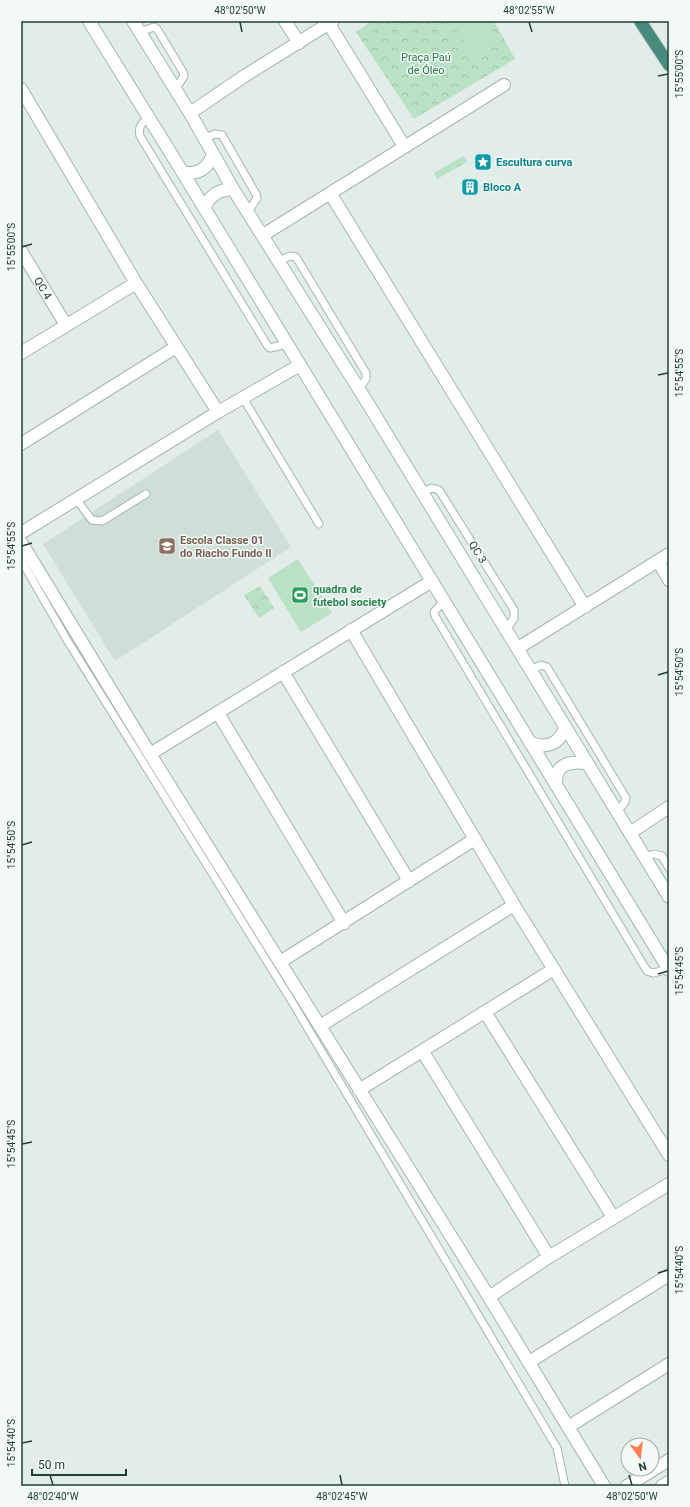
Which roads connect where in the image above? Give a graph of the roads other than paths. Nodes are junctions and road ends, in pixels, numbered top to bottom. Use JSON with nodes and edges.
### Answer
{"nodes":[{"id":1,"x":89,"y":21,"type":"edge"},
{"id":2,"x":133,"y":21,"type":"edge"},
{"id":3,"x":285,"y":21,"type":"edge"},
{"id":4,"x":640,"y":21,"type":"edge"},
{"id":5,"x":331,"y":22,"type":"edge"},
{"id":6,"x":299,"y":42,"type":"junction"},
{"id":7,"x":669,"y":65,"type":"edge"},
{"id":8,"x":504,"y":85,"type":"dead end"},
{"id":9,"x":21,"y":89,"type":"edge"},
{"id":10,"x":190,"y":113,"type":"junction"},
{"id":11,"x":148,"y":118,"type":"junction"},
{"id":12,"x":205,"y":138,"type":"junction"},
{"id":13,"x":404,"y":146,"type":"junction"},
{"id":14,"x":213,"y":154,"type":"junction"},
{"id":15,"x":183,"y":173,"type":"junction"},
{"id":16,"x":233,"y":189,"type":"junction"},
{"id":17,"x":330,"y":193,"type":"junction"},
{"id":18,"x":204,"y":208,"type":"junction"},
{"id":19,"x":248,"y":212,"type":"junction"},
{"id":20,"x":263,"y":235,"type":"junction"},
{"id":21,"x":21,"y":251,"type":"edge"},
{"id":22,"x":136,"y":283,"type":"junction"},
{"id":23,"x":66,"y":325,"type":"junction"},
{"id":24,"x":287,"y":344,"type":"junction"},
{"id":25,"x":176,"y":347,"type":"junction"},
{"id":26,"x":21,"y":353,"type":"edge"},
{"id":27,"x":300,"y":365,"type":"junction"},
{"id":28,"x":243,"y":398,"type":"junction"},
{"id":29,"x":218,"y":412,"type":"junction"},
{"id":30,"x":21,"y":444,"type":"edge"},
{"id":31,"x":422,"y":492,"type":"junction"},
{"id":32,"x":146,"y":494,"type":"dead end"},
{"id":33,"x":76,"y":499,"type":"junction"},
{"id":34,"x":319,"y":524,"type":"dead end"},
{"id":35,"x":21,"y":533,"type":"edge"},
{"id":36,"x":21,"y":542,"type":"edge"},
{"id":37,"x":669,"y":554,"type":"edge"},
{"id":38,"x":21,"y":560,"type":"edge"},
{"id":39,"x":658,"y":561,"type":"junction"},
{"id":40,"x":669,"y":580,"type":"edge"},
{"id":41,"x":432,"y":581,"type":"junction"},
{"id":42,"x":444,"y":601,"type":"junction"},
{"id":43,"x":585,"y":607,"type":"junction"},
{"id":44,"x":506,"y":629,"type":"junction"},
{"id":45,"x":351,"y":630,"type":"junction"},
{"id":46,"x":518,"y":648,"type":"junction"},
{"id":47,"x":531,"y":670,"type":"junction"},
{"id":48,"x":283,"y":672,"type":"junction"},
{"id":49,"x":218,"y":713,"type":"junction"},
{"id":50,"x":565,"y":727,"type":"junction"},
{"id":51,"x":530,"y":743,"type":"junction"},
{"id":52,"x":150,"y":754,"type":"junction"},
{"id":53,"x":587,"y":763,"type":"junction"},
{"id":54,"x":556,"y":782,"type":"junction"},
{"id":55,"x":669,"y":807,"type":"edge"},
{"id":56,"x":617,"y":812,"type":"junction"},
{"id":57,"x":630,"y":833,"type":"junction"},
{"id":58,"x":475,"y":839,"type":"junction"},
{"id":59,"x":644,"y":857,"type":"junction"},
{"id":60,"x":669,"y":868,"type":"edge"},
{"id":61,"x":409,"y":881,"type":"junction"},
{"id":62,"x":669,"y":897,"type":"edge"},
{"id":63,"x":514,"y":905,"type":"junction"},
{"id":64,"x":344,"y":923,"type":"junction"},
{"id":65,"x":280,"y":962,"type":"junction"},
{"id":66,"x":554,"y":969,"type":"junction"},
{"id":67,"x":669,"y":970,"type":"edge"},
{"id":68,"x":485,"y":1012,"type":"junction"},
{"id":69,"x":320,"y":1026,"type":"junction"},
{"id":70,"x":423,"y":1052,"type":"junction"},
{"id":71,"x":359,"y":1090,"type":"junction"},
{"id":72,"x":669,"y":1155,"type":"edge"},
{"id":73,"x":669,"y":1184,"type":"edge"},
{"id":74,"x":613,"y":1217,"type":"junction"},
{"id":75,"x":549,"y":1257,"type":"junction"},
{"id":76,"x":669,"y":1275,"type":"edge"},
{"id":77,"x":489,"y":1297,"type":"junction"},
{"id":78,"x":529,"y":1362,"type":"junction"},
{"id":79,"x":669,"y":1364,"type":"edge"},
{"id":80,"x":568,"y":1427,"type":"junction"},
{"id":81,"x":669,"y":1460,"type":"edge"},
{"id":82,"x":669,"y":1482,"type":"edge"},
{"id":83,"x":564,"y":1486,"type":"edge"},
{"id":84,"x":604,"y":1486,"type":"edge"},
{"id":85,"x":627,"y":1486,"type":"edge"},
{"id":86,"x":662,"y":1486,"type":"edge"}],
"edges":[{"from":1,"to":11,"type":"street"},
{"from":2,"to":10,"type":"street"},
{"from":3,"to":6,"type":"street"},
{"from":4,"to":7,"type":"highway"},
{"from":5,"to":6,"type":"street"},
{"from":5,"to":13,"type":"street"},
{"from":6,"to":10,"type":"street"},
{"from":8,"to":13,"type":"street"},
{"from":9,"to":22,"type":"street"},
{"from":10,"to":12,"type":"street"},
{"from":11,"to":15,"type":"street"},
{"from":11,"to":24,"type":"lane"},
{"from":12,"to":14,"type":"street"},
{"from":12,"to":19,"type":"lane"},
{"from":13,"to":17,"type":"street"},
{"from":14,"to":15,"type":"street"},
{"from":14,"to":16,"type":"street"},
{"from":15,"to":18,"type":"street"},
{"from":16,"to":18,"type":"street"},
{"from":16,"to":19,"type":"street"},
{"from":17,"to":20,"type":"street"},
{"from":17,"to":43,"type":"street"},
{"from":18,"to":24,"type":"street"},
{"from":19,"to":20,"type":"street"},
{"from":20,"to":31,"type":"street"},
{"from":21,"to":23,"type":"street","name":"QC 4"},
{"from":22,"to":23,"type":"street"},
{"from":22,"to":25,"type":"street"},
{"from":23,"to":26,"type":"street"},
{"from":24,"to":27,"type":"street"},
{"from":25,"to":29,"type":"street"},
{"from":25,"to":30,"type":"street"},
{"from":27,"to":28,"type":"street"},
{"from":27,"to":41,"type":"street"},
{"from":28,"to":29,"type":"street"},
{"from":28,"to":34,"type":"lane"},
{"from":29,"to":33,"type":"street"},
{"from":31,"to":44,"type":"street"},
{"from":31,"to":44,"type":"lane","name":"QC 3"},
{"from":32,"to":33,"type":"lane"},
{"from":33,"to":35,"type":"street"},
{"from":36,"to":52,"type":"street"},
{"from":37,"to":39,"type":"street"},
{"from":38,"to":83,"type":"lane"},
{"from":39,"to":40,"type":"street"},
{"from":39,"to":43,"type":"street"},
{"from":41,"to":42,"type":"street"},
{"from":41,"to":45,"type":"street"},
{"from":42,"to":51,"type":"street"},
{"from":42,"to":67,"type":"lane"},
{"from":43,"to":46,"type":"street"},
{"from":44,"to":46,"type":"street"},
{"from":45,"to":48,"type":"street"},
{"from":45,"to":58,"type":"street"},
{"from":46,"to":47,"type":"street"},
{"from":47,"to":50,"type":"street"},
{"from":47,"to":56,"type":"lane"},
{"from":48,"to":49,"type":"street"},
{"from":48,"to":61,"type":"street"},
{"from":49,"to":52,"type":"street"},
{"from":49,"to":64,"type":"street"},
{"from":50,"to":51,"type":"street"},
{"from":50,"to":53,"type":"street"},
{"from":51,"to":54,"type":"street"},
{"from":52,"to":65,"type":"street"},
{"from":53,"to":54,"type":"street"},
{"from":53,"to":56,"type":"street"},
{"from":54,"to":67,"type":"street"},
{"from":55,"to":57,"type":"street"},
{"from":56,"to":57,"type":"street"},
{"from":57,"to":59,"type":"street"},
{"from":58,"to":61,"type":"street"},
{"from":58,"to":63,"type":"street"},
{"from":59,"to":60,"type":"lane"},
{"from":59,"to":62,"type":"street"},
{"from":61,"to":64,"type":"street"},
{"from":63,"to":66,"type":"street"},
{"from":63,"to":69,"type":"street"},
{"from":64,"to":65,"type":"street"},
{"from":65,"to":69,"type":"street"},
{"from":66,"to":68,"type":"street"},
{"from":66,"to":72,"type":"street"},
{"from":68,"to":70,"type":"street"},
{"from":68,"to":74,"type":"street"},
{"from":69,"to":71,"type":"street"},
{"from":70,"to":71,"type":"street"},
{"from":70,"to":75,"type":"street"},
{"from":71,"to":77,"type":"street"},
{"from":73,"to":74,"type":"street"},
{"from":74,"to":75,"type":"street"},
{"from":75,"to":77,"type":"street"},
{"from":76,"to":78,"type":"street"},
{"from":77,"to":78,"type":"street"},
{"from":78,"to":80,"type":"street"},
{"from":79,"to":80,"type":"street"},
{"from":80,"to":84,"type":"street"},
{"from":81,"to":85,"type":"street"},
{"from":82,"to":86,"type":"street"}]}
